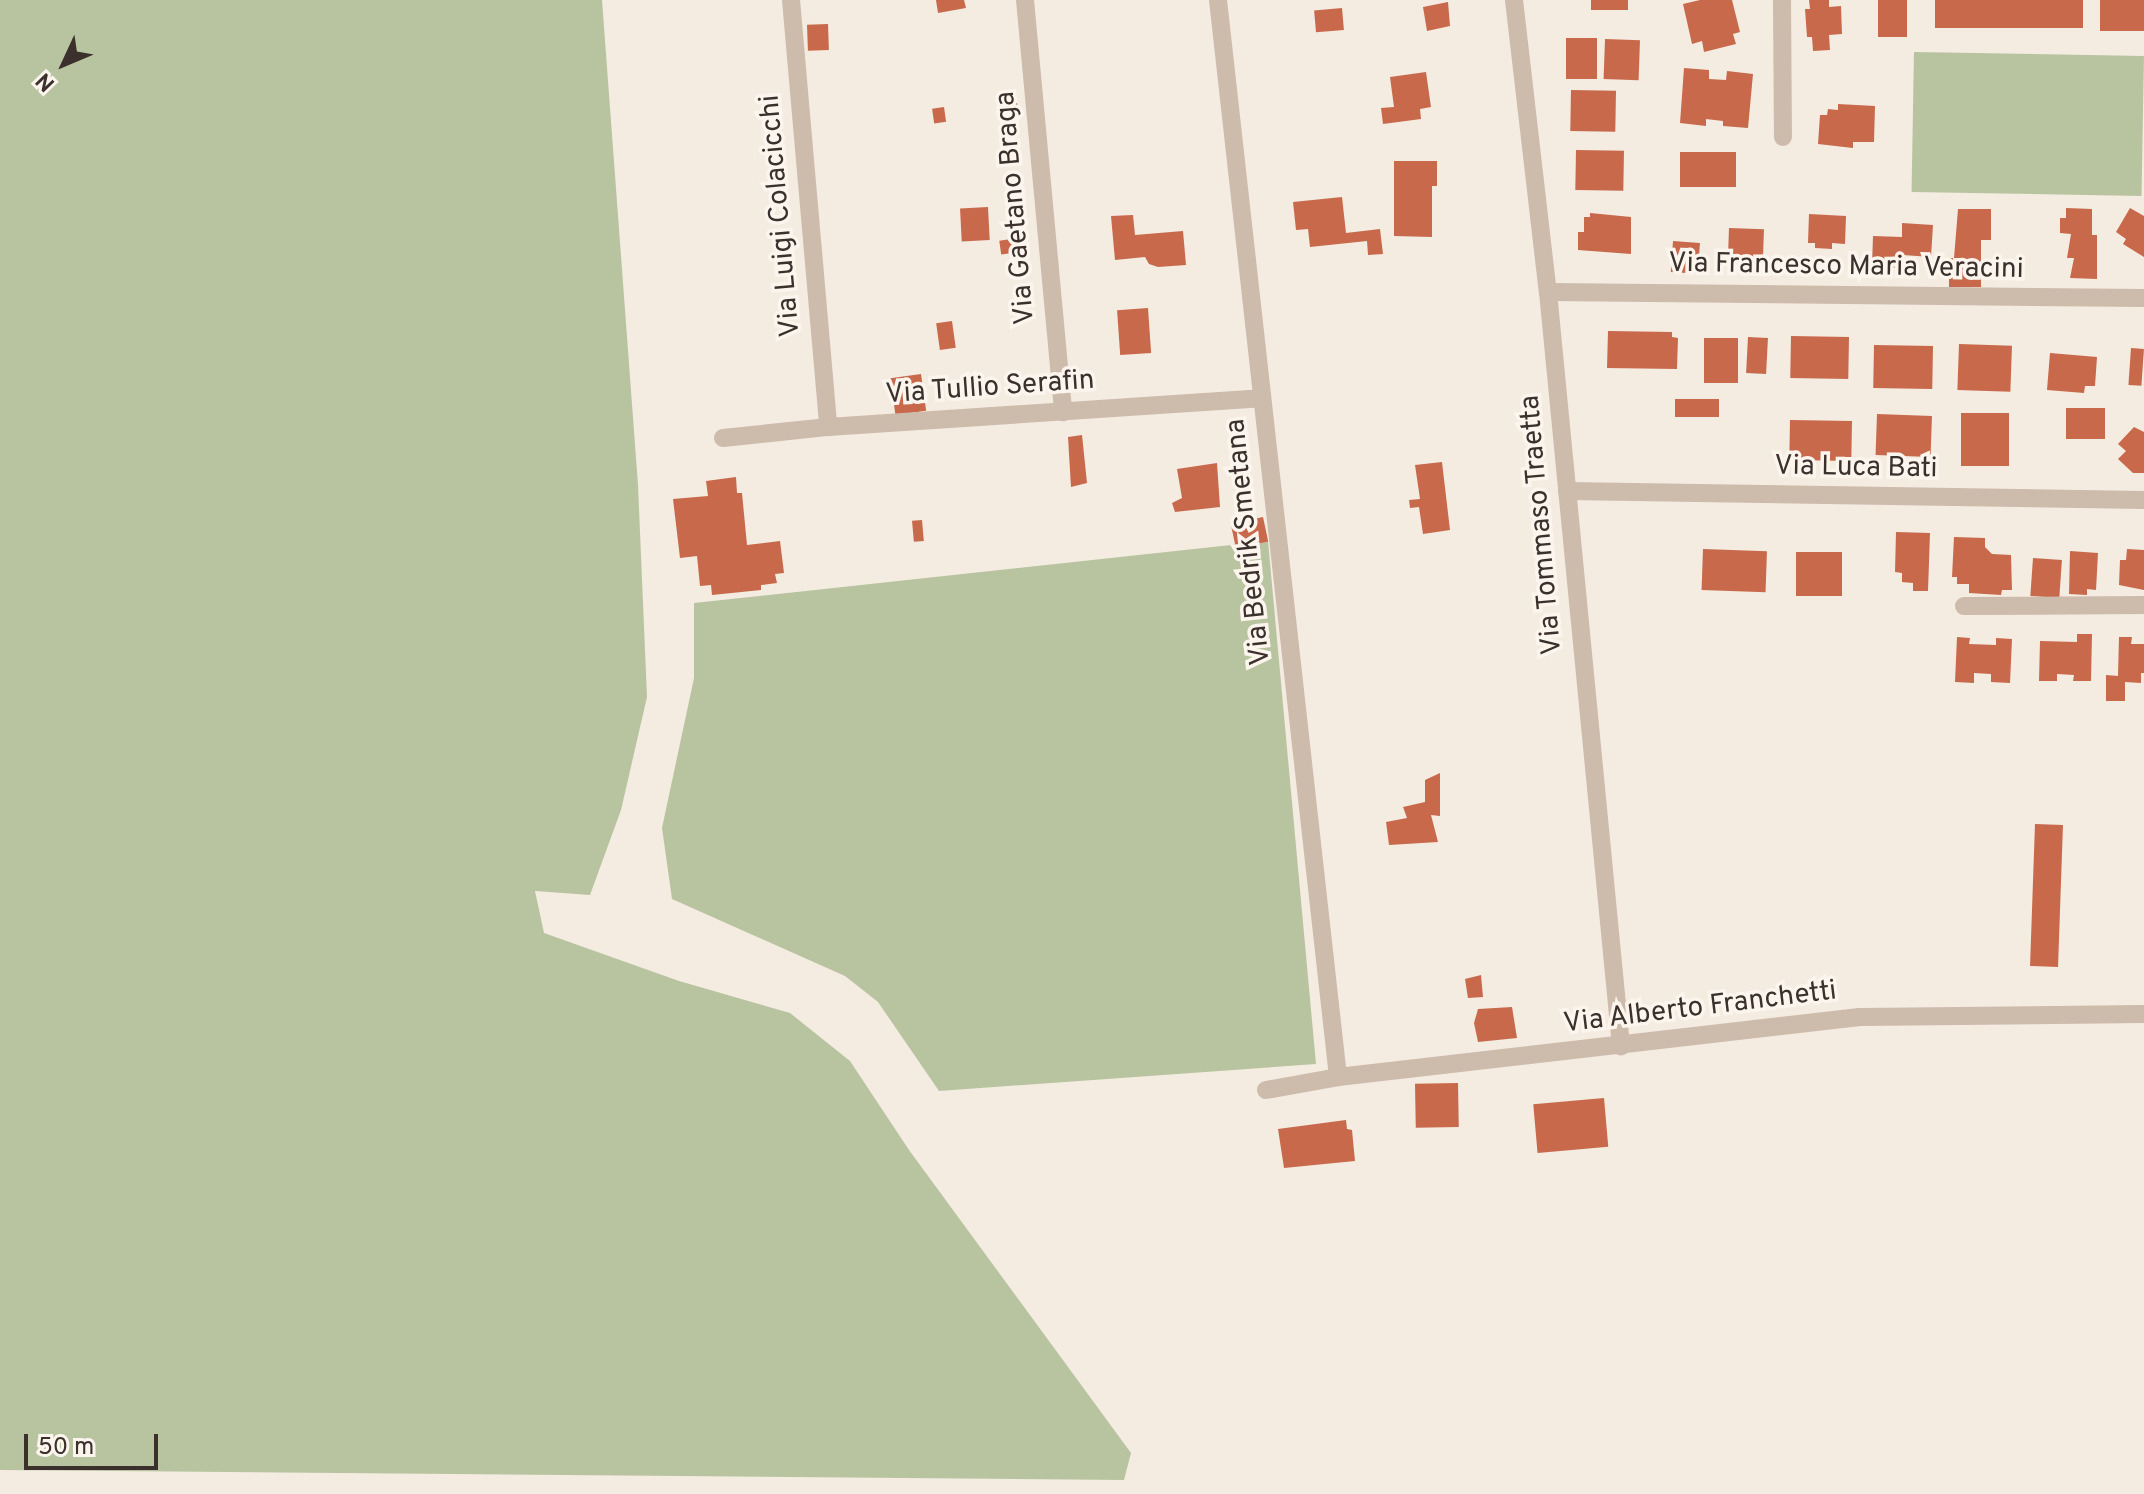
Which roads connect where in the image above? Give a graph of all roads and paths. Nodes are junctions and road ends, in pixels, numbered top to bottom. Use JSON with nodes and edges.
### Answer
{"nodes":[{"id":1,"x":791,"y":0,"type":"edge"},
{"id":2,"x":1025,"y":0,"type":"edge"},
{"id":3,"x":1218,"y":0,"type":"edge"},
{"id":4,"x":1514,"y":0,"type":"edge"},
{"id":5,"x":1782,"y":0,"type":"edge"},
{"id":6,"x":1783,"y":137,"type":"dead end"},
{"id":7,"x":1548,"y":292,"type":"junction"},
{"id":8,"x":2144,"y":298,"type":"edge"},
{"id":9,"x":1261,"y":398,"type":"junction"},
{"id":10,"x":1063,"y":412,"type":"junction"},
{"id":11,"x":828,"y":427,"type":"junction"},
{"id":12,"x":723,"y":438,"type":"dead end"},
{"id":13,"x":1567,"y":491,"type":"junction"},
{"id":14,"x":2144,"y":500,"type":"edge"},
{"id":15,"x":2144,"y":605,"type":"edge"},
{"id":16,"x":1964,"y":606,"type":"dead end"},
{"id":17,"x":2144,"y":1014,"type":"edge"},
{"id":18,"x":1621,"y":1046,"type":"junction"},
{"id":19,"x":1338,"y":1077,"type":"junction"},
{"id":20,"x":1266,"y":1090,"type":"dead end"}],
"edges":[{"from":1,"to":11,"type":"street","name":"Via Luigi Colacicchi"},
{"from":2,"to":10,"type":"street","name":"Via Gaetano Braga"},
{"from":3,"to":9,"type":"street","name":"Via Bedrik Smetana"},
{"from":4,"to":7,"type":"street","name":"Via Tommaso Traetta"},
{"from":5,"to":6,"type":"street"},
{"from":7,"to":8,"type":"street","name":"Via Francesco Maria Veracini"},
{"from":7,"to":13,"type":"street","name":"Via Tommaso Traetta"},
{"from":9,"to":10,"type":"street","name":"Via Tullio Serafin"},
{"from":9,"to":19,"type":"street","name":"Via Bedrik Smetana"},
{"from":10,"to":11,"type":"street","name":"Via Tullio Serafin"},
{"from":11,"to":12,"type":"street","name":"Via Tullio Serafin"},
{"from":13,"to":14,"type":"street","name":"Via Luca Bati"},
{"from":13,"to":18,"type":"street","name":"Via Tommaso Traetta"},
{"from":15,"to":16,"type":"street"},
{"from":17,"to":18,"type":"street","name":"Via Alberto Franchetti"},
{"from":18,"to":19,"type":"street","name":"Via Alberto Franchetti"},
{"from":19,"to":20,"type":"street","name":"Via Alberto Franchetti"}]}
